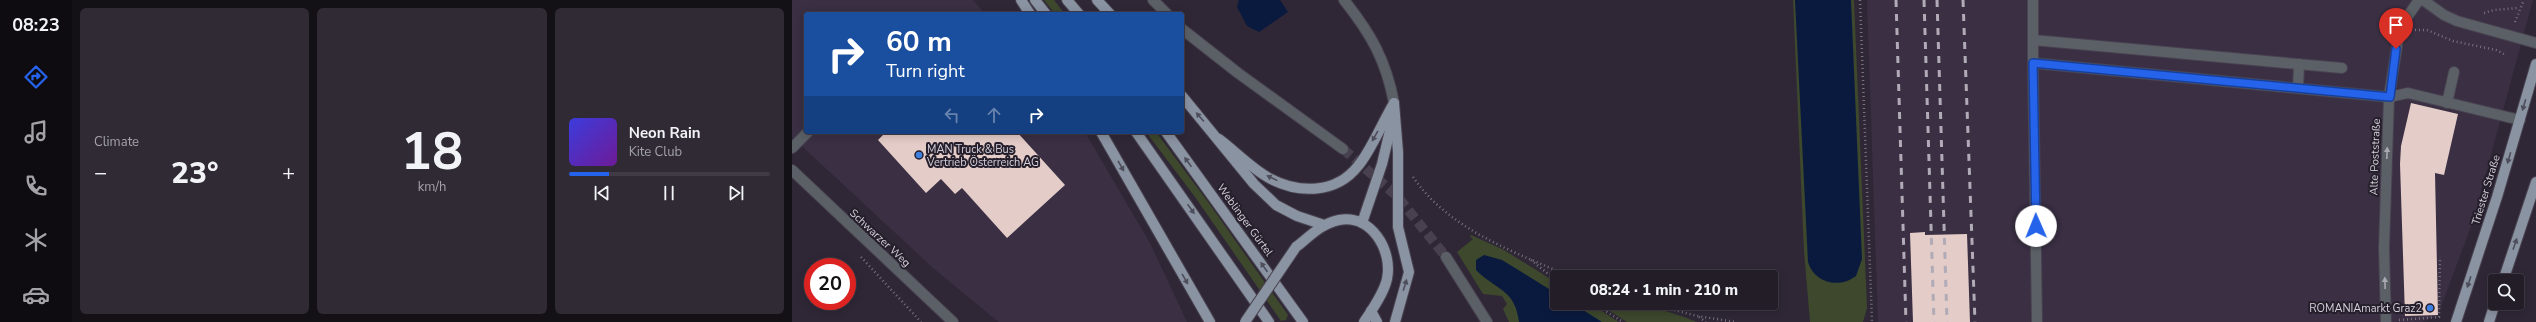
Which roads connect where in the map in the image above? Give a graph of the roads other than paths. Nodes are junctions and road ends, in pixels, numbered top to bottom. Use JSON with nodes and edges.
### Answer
{"nodes":[{"id":1,"x":1021,"y":0,"type":"edge"},
{"id":2,"x":1035,"y":0,"type":"edge"},
{"id":3,"x":1067,"y":0,"type":"edge"},
{"id":4,"x":1097,"y":0,"type":"edge"},
{"id":5,"x":1153,"y":0,"type":"edge"},
{"id":6,"x":1344,"y":0,"type":"edge"},
{"id":7,"x":2033,"y":0,"type":"edge"},
{"id":8,"x":2419,"y":0,"type":"edge"},
{"id":9,"x":2423,"y":0,"type":"edge"},
{"id":10,"x":1029,"y":12,"type":"edge"},
{"id":11,"x":1044,"y":12,"type":"edge"},
{"id":12,"x":1077,"y":12,"type":"edge"},
{"id":13,"x":1108,"y":12,"type":"edge"},
{"id":14,"x":1165,"y":12,"type":"edge"},
{"id":15,"x":1184,"y":31,"type":"edge"},
{"id":16,"x":2033,"y":40,"type":"junction"},
{"id":17,"x":2536,"y":43,"type":"edge"},
{"id":18,"x":2033,"y":63,"type":"junction"},
{"id":19,"x":2299,"y":64,"type":"junction"},
{"id":20,"x":2536,"y":64,"type":"edge"},
{"id":21,"x":2342,"y":68,"type":"dead end"},
{"id":22,"x":2454,"y":72,"type":"dead end"},
{"id":23,"x":2298,"y":88,"type":"junction"},
{"id":24,"x":2390,"y":97,"type":"junction"},
{"id":25,"x":1184,"y":98,"type":"edge"},
{"id":26,"x":1394,"y":102,"type":"junction"},
{"id":27,"x":2447,"y":103,"type":"junction"},
{"id":28,"x":2520,"y":120,"type":"junction"},
{"id":29,"x":806,"y":134,"type":"edge"},
{"id":30,"x":1102,"y":134,"type":"edge"},
{"id":31,"x":1137,"y":134,"type":"edge"},
{"id":32,"x":1167,"y":134,"type":"edge"},
{"id":33,"x":1218,"y":139,"type":"junction"},
{"id":34,"x":792,"y":148,"type":"edge"},
{"id":35,"x":1343,"y":149,"type":"tunnel mouth"},
{"id":36,"x":792,"y":170,"type":"edge"},
{"id":37,"x":2536,"y":182,"type":"edge"},
{"id":38,"x":1362,"y":223,"type":"junction"},
{"id":39,"x":1324,"y":224,"type":"junction"},
{"id":40,"x":1446,"y":257,"type":"tunnel mouth"},
{"id":41,"x":2504,"y":274,"type":"edge"},
{"id":42,"x":2493,"y":310,"type":"edge"},
{"id":43,"x":1371,"y":311,"type":"junction"},
{"id":44,"x":2386,"y":321,"type":"edge"},
{"id":45,"x":953,"y":322,"type":"edge"},
{"id":46,"x":1210,"y":322,"type":"edge"},
{"id":47,"x":1245,"y":322,"type":"edge"},
{"id":48,"x":1269,"y":322,"type":"edge"},
{"id":49,"x":1303,"y":322,"type":"edge"},
{"id":50,"x":1364,"y":322,"type":"edge"},
{"id":51,"x":1376,"y":322,"type":"edge"},
{"id":52,"x":1395,"y":322,"type":"edge"},
{"id":53,"x":1486,"y":322,"type":"edge"},
{"id":54,"x":2037,"y":322,"type":"edge"},
{"id":55,"x":2456,"y":322,"type":"edge"},
{"id":56,"x":2489,"y":322,"type":"edge"}],
"edges":[{"from":1,"to":10,"type":"main road"},
{"from":2,"to":11,"type":"main road"},
{"from":3,"to":12,"type":"main road"},
{"from":4,"to":13,"type":"main road"},
{"from":5,"to":14,"type":"street"},
{"from":6,"to":26,"type":"street"},
{"from":7,"to":16,"type":"street"},
{"from":8,"to":24,"type":"street","name":"Alte Poststraße"},
{"from":9,"to":17,"type":"street"},
{"from":15,"to":35,"type":"street"},
{"from":16,"to":18,"type":"street"},
{"from":16,"to":19,"type":"street"},
{"from":18,"to":23,"type":"street"},
{"from":18,"to":54,"type":"street"},
{"from":19,"to":21,"type":"street"},
{"from":19,"to":23,"type":"street"},
{"from":20,"to":28,"type":"main road","name":"Triester Straße","one_way":true},
{"from":22,"to":27,"type":"street"},
{"from":23,"to":24,"type":"street"},
{"from":24,"to":27,"type":"street"},
{"from":44,"to":24,"type":"street","name":"Alte Poststraße","one_way":true},
{"from":33,"to":25,"type":"main road","one_way":true},
{"from":26,"to":33,"type":"main road","one_way":true},
{"from":26,"to":38,"type":"main road"},
{"from":52,"to":26,"type":"main road","one_way":true},
{"from":27,"to":28,"type":"street"},
{"from":28,"to":55,"type":"main road","name":"Triester Straße","one_way":true},
{"from":29,"to":34,"type":"street"},
{"from":30,"to":46,"type":"main road","one_way":true},
{"from":31,"to":48,"type":"main road","one_way":true},
{"from":49,"to":32,"type":"main road","name":"Weblinger Gürtel","one_way":true},
{"from":33,"to":39,"type":"main road"},
{"from":36,"to":45,"type":"street","name":"Schwarzer Weg"},
{"from":41,"to":37,"type":"main road","one_way":true},
{"from":38,"to":39,"type":"main road"},
{"from":38,"to":43,"type":"main road"},
{"from":39,"to":47,"type":"main road","bridge":true},
{"from":40,"to":53,"type":"street"},
{"from":42,"to":56,"type":"main road"},
{"from":43,"to":50,"type":"main road"},
{"from":43,"to":51,"type":"main road"}]}
